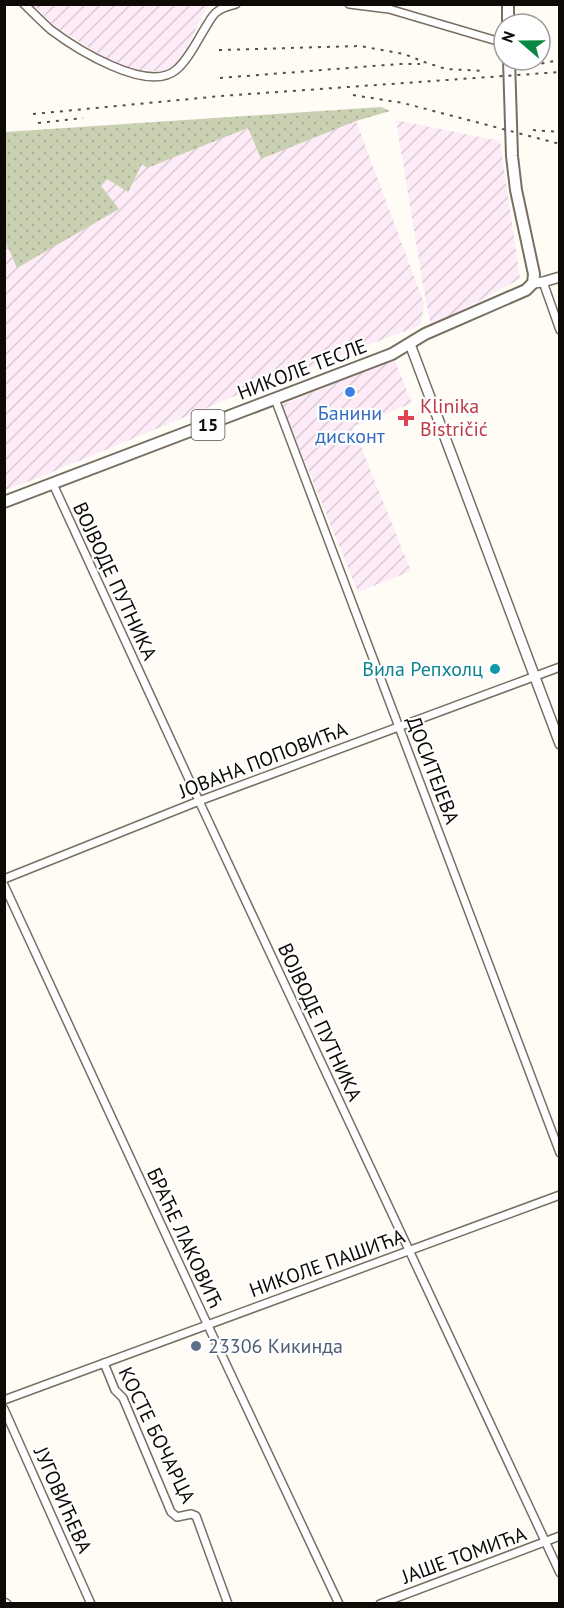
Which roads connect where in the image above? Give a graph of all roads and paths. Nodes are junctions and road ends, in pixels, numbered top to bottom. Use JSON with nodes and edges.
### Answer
{"nodes":[{"id":1,"x":24,"y":4,"type":"edge"},
{"id":2,"x":236,"y":4,"type":"edge"},
{"id":3,"x":349,"y":4,"type":"edge"},
{"id":4,"x":492,"y":39,"type":"edge"},
{"id":5,"x":509,"y":72,"type":"edge"},
{"id":6,"x":560,"y":277,"type":"edge"},
{"id":7,"x":538,"y":282,"type":"junction"},
{"id":8,"x":560,"y":330,"type":"edge"},
{"id":9,"x":410,"y":344,"type":"junction"},
{"id":10,"x":275,"y":399,"type":"junction"},
{"id":11,"x":53,"y":484,"type":"junction"},
{"id":12,"x":4,"y":502,"type":"edge"},
{"id":13,"x":560,"y":667,"type":"edge"},
{"id":14,"x":534,"y":677,"type":"junction"},
{"id":15,"x":399,"y":726,"type":"junction"},
{"id":16,"x":560,"y":744,"type":"edge"},
{"id":17,"x":199,"y":801,"type":"junction"},
{"id":18,"x":4,"y":879,"type":"edge"},
{"id":19,"x":4,"y":885,"type":"edge"},
{"id":20,"x":560,"y":1153,"type":"edge"},
{"id":21,"x":560,"y":1195,"type":"edge"},
{"id":22,"x":409,"y":1250,"type":"junction"},
{"id":23,"x":207,"y":1325,"type":"junction"},
{"id":24,"x":104,"y":1363,"type":"junction"},
{"id":25,"x":4,"y":1400,"type":"edge"},
{"id":26,"x":4,"y":1409,"type":"edge"},
{"id":27,"x":560,"y":1536,"type":"edge"},
{"id":28,"x":546,"y":1542,"type":"junction"},
{"id":29,"x":560,"y":1573,"type":"edge"},
{"id":30,"x":92,"y":1604,"type":"edge"},
{"id":31,"x":228,"y":1604,"type":"edge"},
{"id":32,"x":339,"y":1604,"type":"edge"},
{"id":33,"x":380,"y":1604,"type":"edge"}],
"edges":[{"from":1,"to":2,"type":"street"},
{"from":3,"to":4,"type":"street"},
{"from":5,"to":7,"type":"main road"},
{"from":6,"to":7,"type":"street"},
{"from":7,"to":8,"type":"street"},
{"from":7,"to":9,"type":"main road","number":"15"},
{"from":9,"to":10,"type":"main road","name":"НИКОЛЕ ТЕСЛЕ","number":"15"},
{"from":9,"to":14,"type":"street"},
{"from":10,"to":11,"type":"main road","name":"НИКОЛЕ ТЕСЛЕ","number":"15"},
{"from":10,"to":15,"type":"street","name":"ДОСИТЕЈЕВА"},
{"from":11,"to":12,"type":"main road","name":"НИКОЛЕ ТЕСЛЕ","number":"15"},
{"from":11,"to":17,"type":"street","name":"ВОЈВОДЕ ПУТНИКА"},
{"from":13,"to":14,"type":"street","name":"ЈОВАНА ПОПОВИЋА"},
{"from":14,"to":15,"type":"street","name":"ЈОВАНА ПОПОВИЋА"},
{"from":14,"to":16,"type":"street"},
{"from":15,"to":17,"type":"street","name":"ЈОВАНА ПОПОВИЋА"},
{"from":15,"to":20,"type":"street","name":"ДОСИТЕЈЕВА"},
{"from":17,"to":18,"type":"street","name":"ЈОВАНА ПОПОВИЋА"},
{"from":17,"to":22,"type":"street","name":"ВОЈВОДЕ ПУТНИКА"},
{"from":19,"to":23,"type":"street","name":"БРАЋЕ ЛАКОВИЋ"},
{"from":21,"to":22,"type":"street","name":"НИКОЛЕ ПАШИЋА"},
{"from":22,"to":23,"type":"street","name":"НИКОЛЕ ПАШИЋА"},
{"from":22,"to":28,"type":"street","name":"ВОЈВОДЕ ПУТНИКА"},
{"from":23,"to":24,"type":"street","name":"НИКОЛЕ ПАШИЋА"},
{"from":23,"to":32,"type":"street","name":"БРАЋЕ ЛАКОВИЋ"},
{"from":24,"to":25,"type":"street","name":"НИКОЛЕ ПАШИЋА"},
{"from":24,"to":31,"type":"street","name":"КОСТЕ БОЧАРЦА"},
{"from":26,"to":30,"type":"street","name":"ЈУГОВИЋЕВА"},
{"from":27,"to":28,"type":"street","name":"ЈАШЕ ТОМИЋА"},
{"from":28,"to":29,"type":"street","name":"ВОЈВОДЕ ПУТНИКА"},
{"from":28,"to":33,"type":"street","name":"ЈАШЕ ТОМИЋА"}]}
